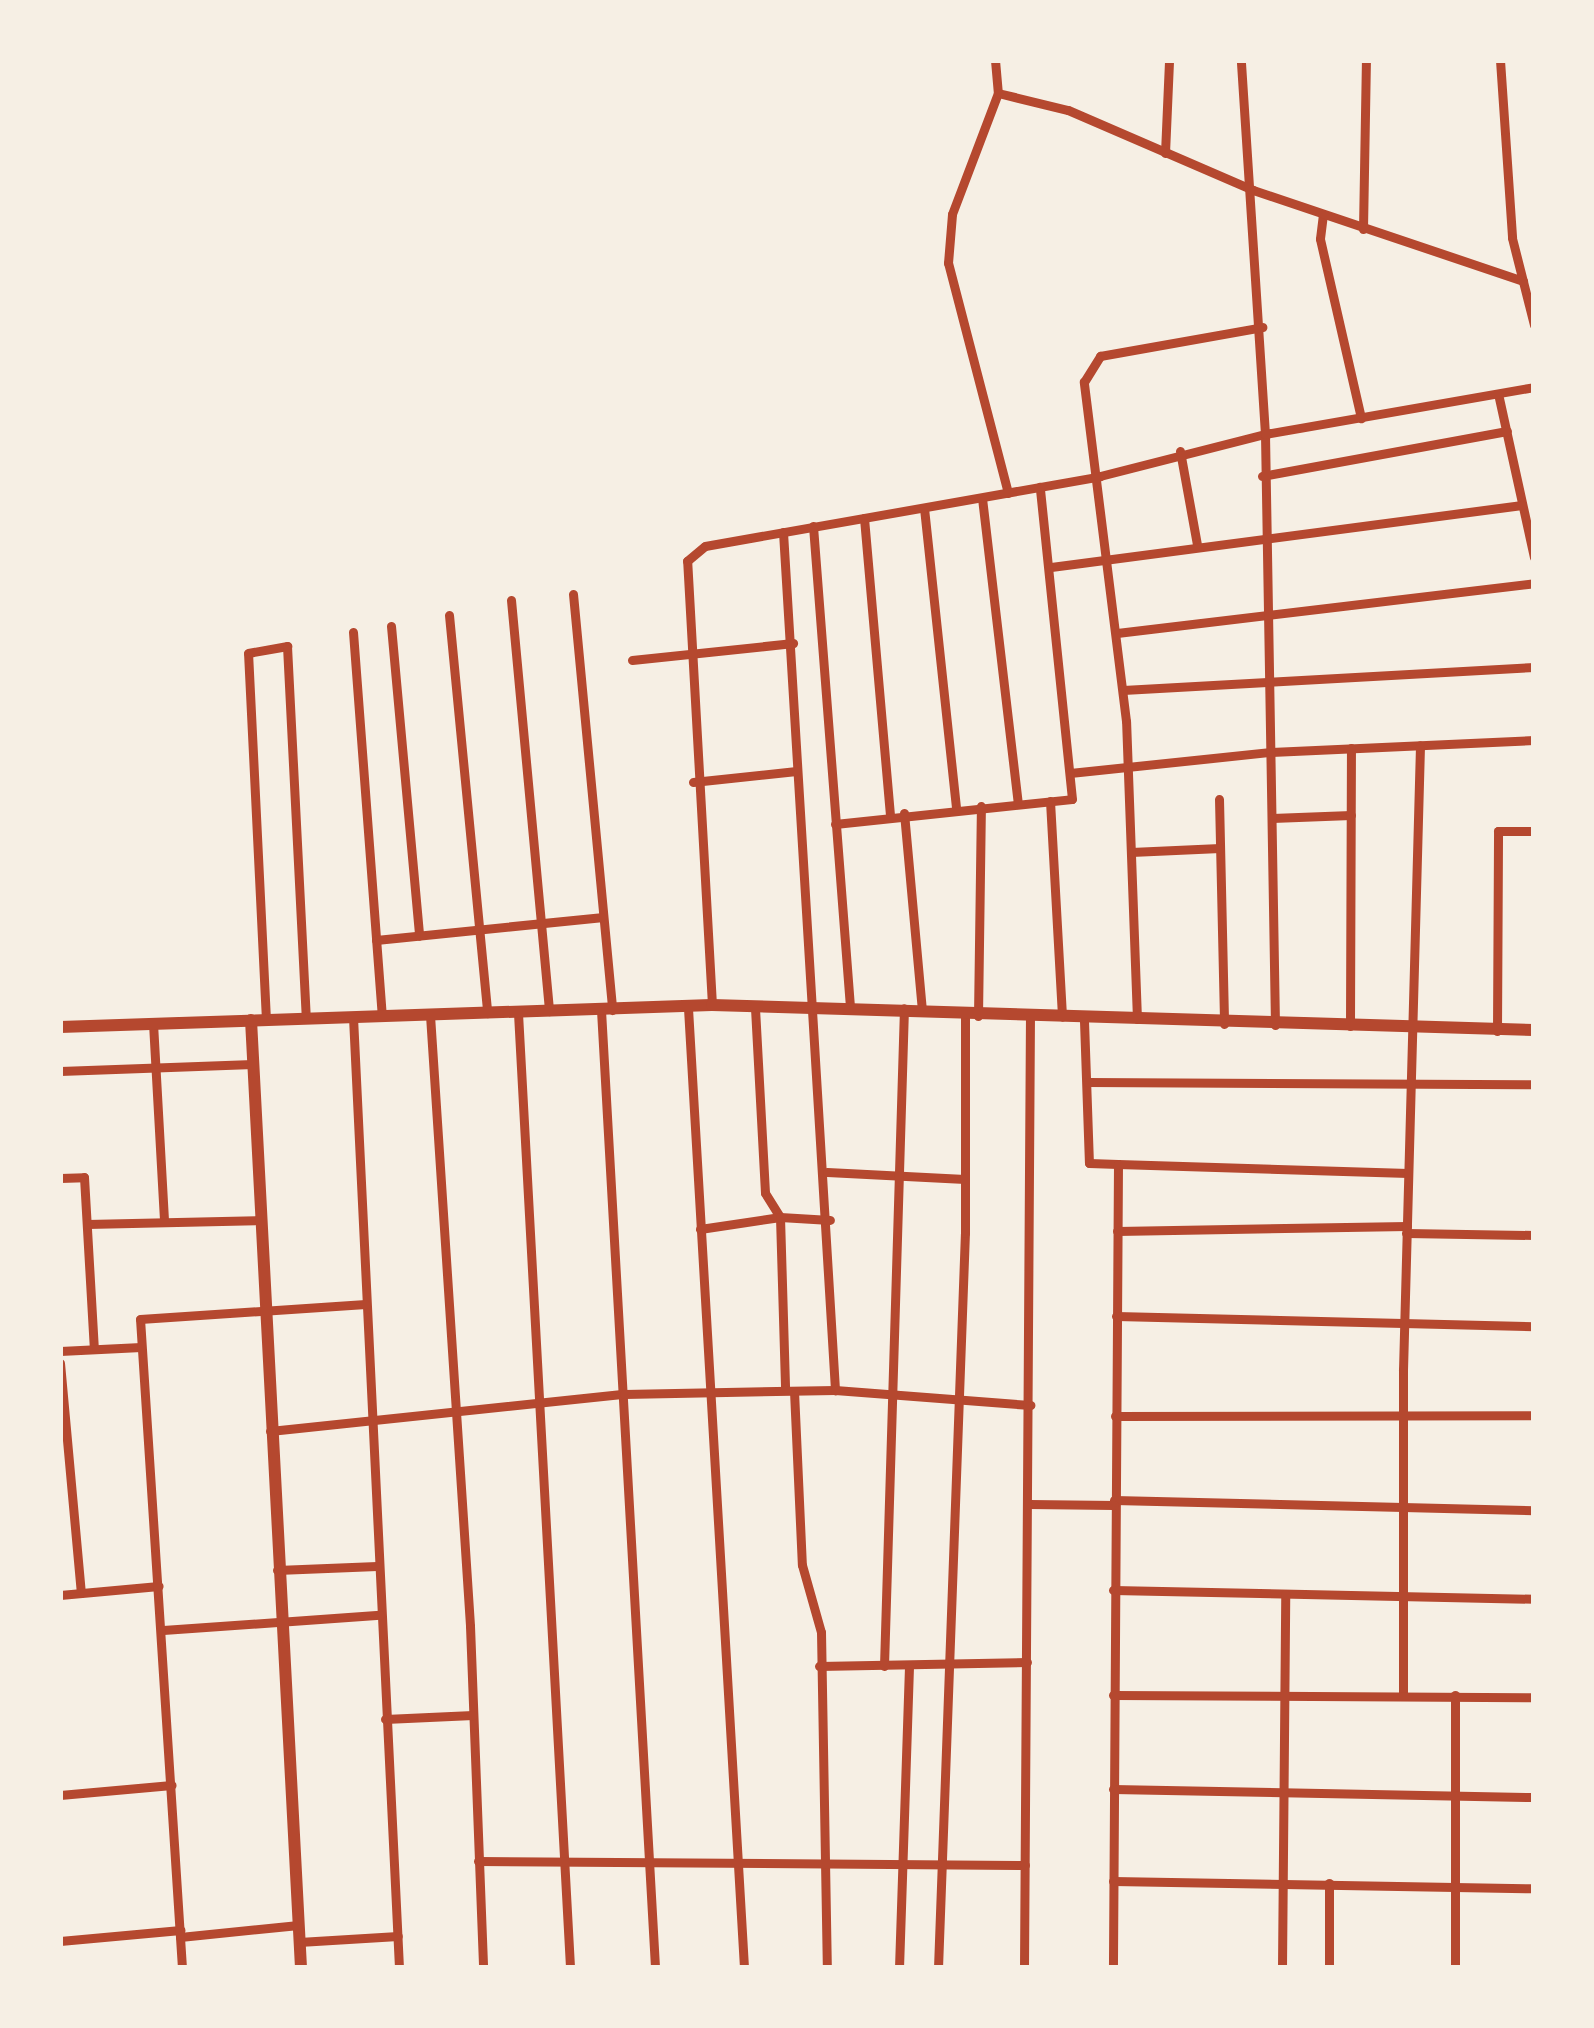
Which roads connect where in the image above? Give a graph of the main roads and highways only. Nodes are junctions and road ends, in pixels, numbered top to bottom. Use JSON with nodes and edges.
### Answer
{"nodes":[{"id":1,"x":259,"y":1020,"type":"junction"},
{"id":2,"x":60,"y":1027,"type":"edge"},
{"id":3,"x":1534,"y":1030,"type":"edge"},
{"id":4,"x":301,"y":1968,"type":"edge"}],
"edges":[{"from":1,"to":2,"type":"main road"},
{"from":1,"to":3,"type":"main road"},
{"from":1,"to":4,"type":"main road"}]}
